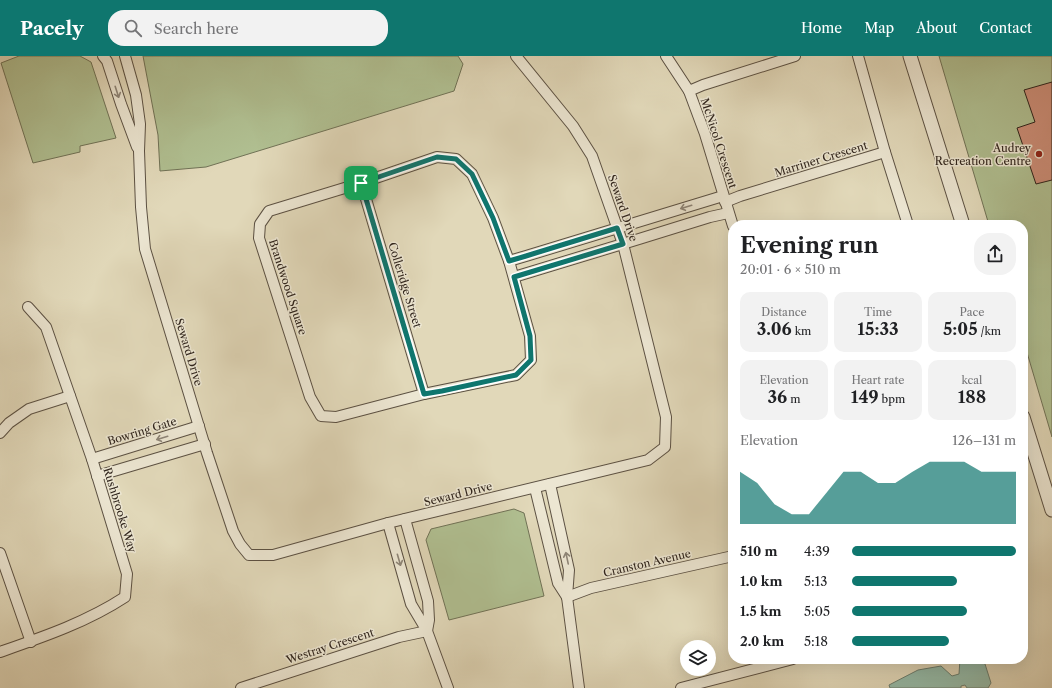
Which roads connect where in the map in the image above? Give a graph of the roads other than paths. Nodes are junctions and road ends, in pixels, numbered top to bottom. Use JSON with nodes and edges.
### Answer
{"nodes":[{"id":1,"x":103,"y":56,"type":"edge"},
{"id":2,"x":125,"y":56,"type":"edge"},
{"id":3,"x":516,"y":56,"type":"edge"},
{"id":4,"x":666,"y":56,"type":"edge"},
{"id":5,"x":795,"y":56,"type":"edge"},
{"id":6,"x":858,"y":56,"type":"edge"},
{"id":7,"x":910,"y":56,"type":"edge"},
{"id":8,"x":689,"y":91,"type":"junction"},
{"id":9,"x":139,"y":151,"type":"junction"},
{"id":10,"x":885,"y":152,"type":"junction"},
{"id":11,"x":361,"y":183,"type":"junction"},
{"id":12,"x":724,"y":199,"type":"junction"},
{"id":13,"x":728,"y":212,"type":"junction"},
{"id":14,"x":731,"y":220,"type":"edge"},
{"id":15,"x":906,"y":220,"type":"edge"},
{"id":16,"x":961,"y":220,"type":"edge"},
{"id":17,"x":617,"y":228,"type":"junction"},
{"id":18,"x":623,"y":244,"type":"junction"},
{"id":19,"x":509,"y":261,"type":"junction"},
{"id":20,"x":514,"y":277,"type":"junction"},
{"id":21,"x":28,"y":307,"type":"dead end"},
{"id":22,"x":424,"y":394,"type":"junction"},
{"id":23,"x":70,"y":396,"type":"junction"},
{"id":24,"x":199,"y":426,"type":"junction"},
{"id":25,"x":0,"y":433,"type":"edge"},
{"id":26,"x":1028,"y":433,"type":"edge"},
{"id":27,"x":205,"y":444,"type":"junction"},
{"id":28,"x":92,"y":459,"type":"junction"},
{"id":29,"x":97,"y":476,"type":"junction"},
{"id":30,"x":550,"y":484,"type":"junction"},
{"id":31,"x":535,"y":488,"type":"junction"},
{"id":32,"x":1052,"y":510,"type":"edge"},
{"id":33,"x":405,"y":519,"type":"junction"},
{"id":34,"x":388,"y":523,"type":"junction"},
{"id":35,"x":0,"y":553,"type":"edge"},
{"id":36,"x":728,"y":557,"type":"edge"},
{"id":37,"x":567,"y":597,"type":"junction"},
{"id":38,"x":427,"y":631,"type":"junction"},
{"id":39,"x":31,"y":642,"type":"junction"},
{"id":40,"x":0,"y":652,"type":"edge"},
{"id":41,"x":774,"y":664,"type":"edge"},
{"id":42,"x":241,"y":688,"type":"edge"},
{"id":43,"x":448,"y":688,"type":"edge"},
{"id":44,"x":578,"y":688,"type":"edge"},
{"id":45,"x":681,"y":688,"type":"edge"}],
"edges":[{"from":1,"to":9,"type":"street","name":"Seward Drive","one_way":true},
{"from":2,"to":9,"type":"street","name":"Seward Drive"},
{"from":3,"to":17,"type":"street","name":"Seward Drive"},
{"from":4,"to":8,"type":"street","name":"McNicol Crescent"},
{"from":5,"to":8,"type":"street","name":"McNicol Crescent"},
{"from":6,"to":10,"type":"street"},
{"from":7,"to":16,"type":"street"},
{"from":8,"to":12,"type":"street","name":"McNicol Crescent"},
{"from":9,"to":24,"type":"street","name":"Seward Drive"},
{"from":10,"to":12,"type":"street","name":"Marriner Crescent"},
{"from":10,"to":15,"type":"street","name":"Marriner Crescent"},
{"from":11,"to":19,"type":"street","name":"Brandwood Square"},
{"from":11,"to":22,"type":"street","name":"Colleridge Street"},
{"from":11,"to":22,"type":"street","name":"Brandwood Square"},
{"from":12,"to":13,"type":"street"},
{"from":12,"to":17,"type":"street","name":"Marriner Crescent","one_way":true},
{"from":13,"to":14,"type":"street"},
{"from":13,"to":18,"type":"street"},
{"from":17,"to":18,"type":"street","name":"Seward Drive"},
{"from":17,"to":19,"type":"street","name":"Marriner Crescent"},
{"from":18,"to":20,"type":"street"},
{"from":18,"to":30,"type":"street","name":"Seward Drive"},
{"from":19,"to":20,"type":"street","name":"Brandwood Square"},
{"from":20,"to":22,"type":"street","name":"Brandwood Square"},
{"from":21,"to":23,"type":"street","name":"Rushbrooke Way"},
{"from":23,"to":25,"type":"street"},
{"from":23,"to":28,"type":"street","name":"Rushbrooke Way"},
{"from":24,"to":27,"type":"street","name":"Seward Drive"},
{"from":24,"to":28,"type":"street","name":"Bowring Gate","one_way":true},
{"from":26,"to":32,"type":"street"},
{"from":27,"to":29,"type":"street"},
{"from":27,"to":34,"type":"street","name":"Seward Drive"},
{"from":28,"to":29,"type":"street","name":"Rushbrooke Way"},
{"from":29,"to":39,"type":"street","name":"Rushbrooke Way"},
{"from":30,"to":31,"type":"street","name":"Seward Drive"},
{"from":37,"to":30,"type":"street","one_way":true},
{"from":31,"to":33,"type":"street","name":"Seward Drive"},
{"from":31,"to":37,"type":"street"},
{"from":33,"to":34,"type":"street","name":"Seward Drive"},
{"from":33,"to":38,"type":"street"},
{"from":34,"to":38,"type":"street","one_way":true},
{"from":35,"to":39,"type":"street"},
{"from":36,"to":37,"type":"street","name":"Cranston Avenue"},
{"from":37,"to":44,"type":"street"},
{"from":38,"to":42,"type":"street","name":"Westray Crescent"},
{"from":38,"to":43,"type":"street"},
{"from":39,"to":40,"type":"street","name":"Rushbrooke Way"},
{"from":41,"to":45,"type":"street"}]}
